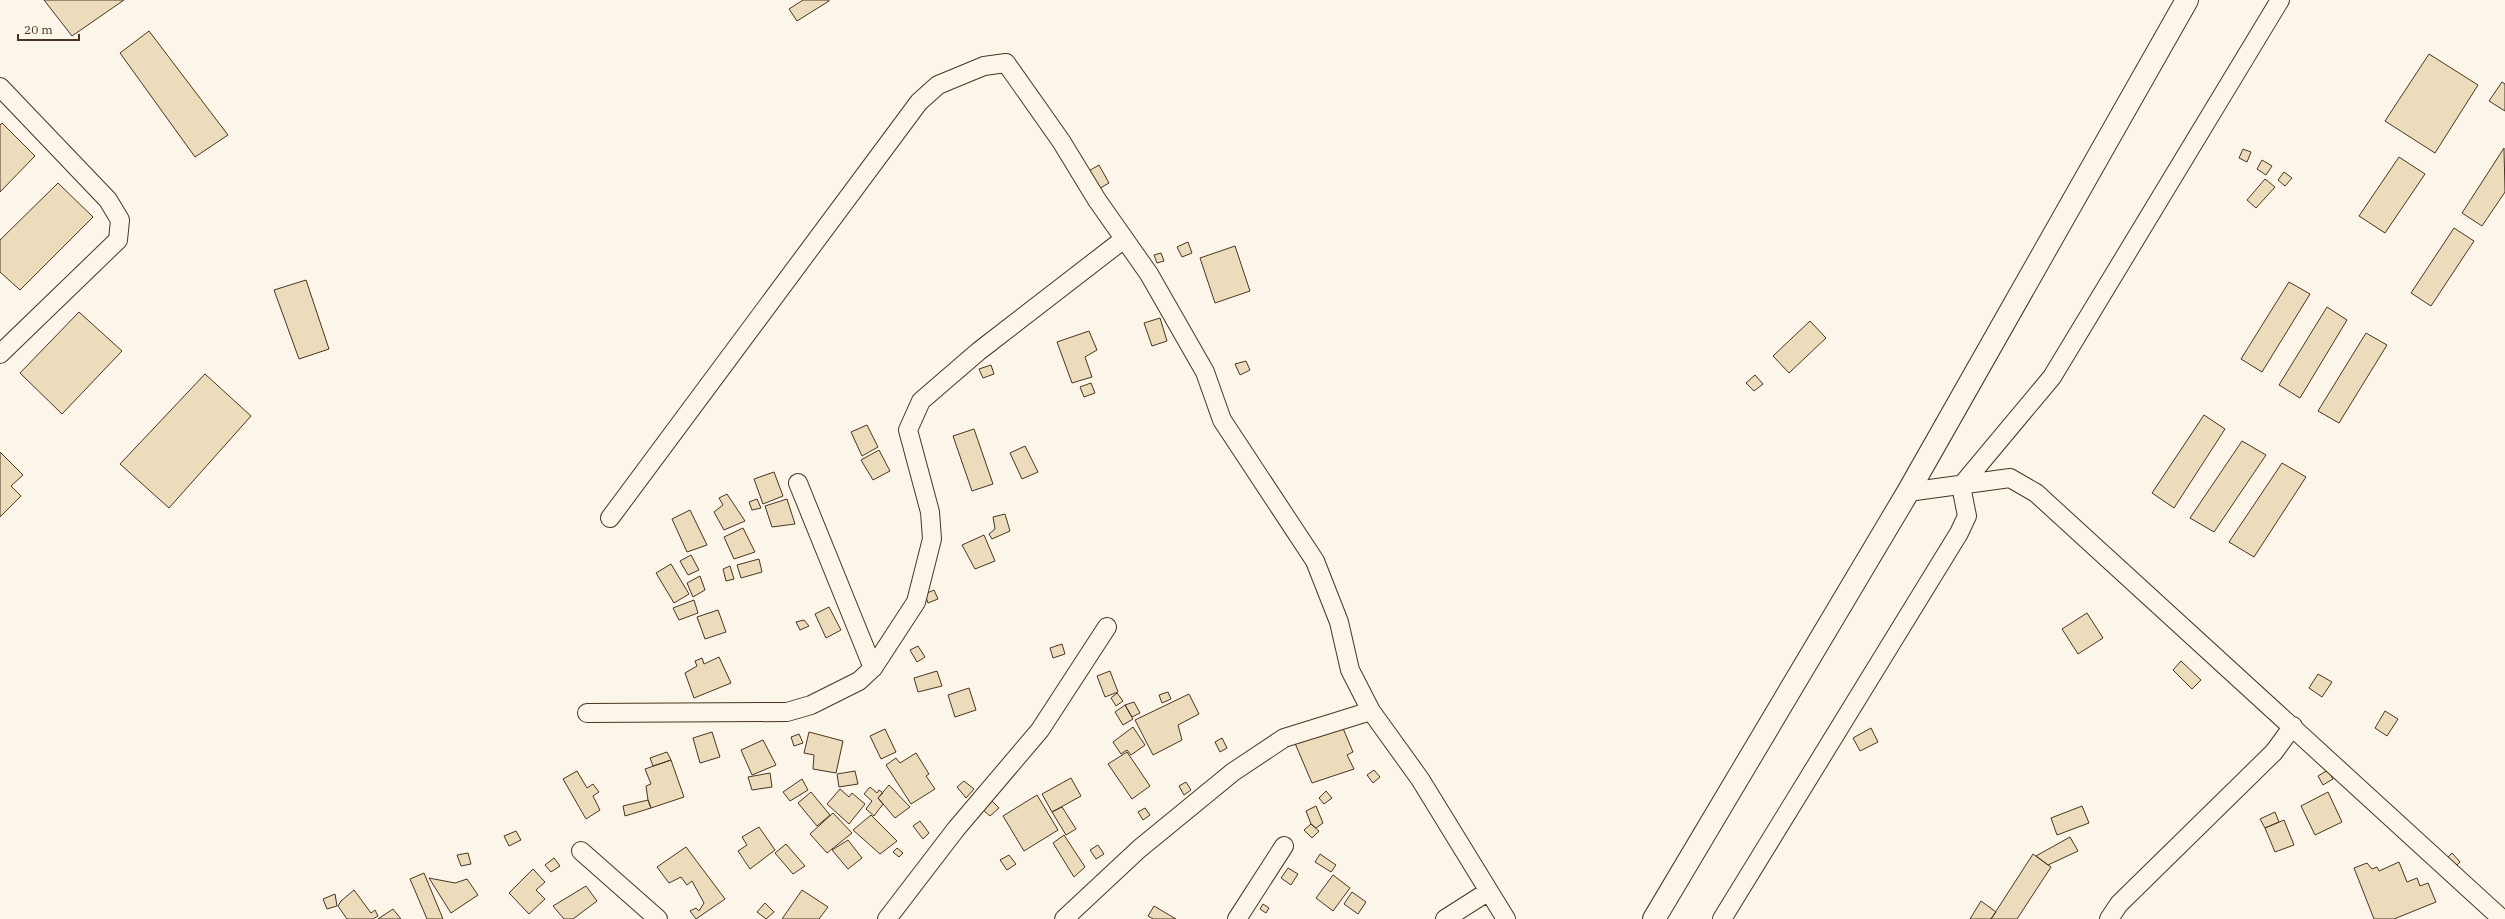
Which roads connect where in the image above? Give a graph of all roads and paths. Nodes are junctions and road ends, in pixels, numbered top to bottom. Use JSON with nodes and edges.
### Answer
{"nodes":[{"id":1,"x":2187,"y":0,"type":"edge"},
{"id":2,"x":2280,"y":0,"type":"edge"},
{"id":3,"x":0,"y":87,"type":"edge"},
{"id":4,"x":1124,"y":239,"type":"junction"},
{"id":5,"x":0,"y":354,"type":"edge"},
{"id":6,"x":798,"y":483,"type":"dead end"},
{"id":7,"x":1961,"y":486,"type":"junction"},
{"id":8,"x":1908,"y":492,"type":"junction"},
{"id":9,"x":610,"y":518,"type":"dead end"},
{"id":10,"x":1107,"y":628,"type":"dead end"},
{"id":11,"x":873,"y":668,"type":"junction"},
{"id":12,"x":1372,"y":710,"type":"junction"},
{"id":13,"x":587,"y":713,"type":"dead end"},
{"id":14,"x":2293,"y":726,"type":"junction"},
{"id":15,"x":1284,"y":846,"type":"dead end"},
{"id":16,"x":581,"y":851,"type":"dead end"},
{"id":17,"x":1489,"y":891,"type":"junction"},
{"id":18,"x":2502,"y":917,"type":"edge"},
{"id":19,"x":658,"y":919,"type":"edge"},
{"id":20,"x":887,"y":919,"type":"edge"},
{"id":21,"x":1064,"y":919,"type":"edge"},
{"id":22,"x":1237,"y":919,"type":"edge"},
{"id":23,"x":1445,"y":919,"type":"edge"},
{"id":24,"x":1506,"y":919,"type":"edge"},
{"id":25,"x":1654,"y":919,"type":"edge"},
{"id":26,"x":1722,"y":919,"type":"edge"},
{"id":27,"x":2109,"y":919,"type":"edge"}],
"edges":[{"from":1,"to":8,"type":"highway"},
{"from":2,"to":7,"type":"street"},
{"from":3,"to":5,"type":"street"},
{"from":4,"to":9,"type":"street"},
{"from":4,"to":11,"type":"street"},
{"from":4,"to":12,"type":"street"},
{"from":6,"to":11,"type":"street"},
{"from":7,"to":8,"type":"street"},
{"from":7,"to":14,"type":"street"},
{"from":7,"to":26,"type":"street"},
{"from":8,"to":25,"type":"highway"},
{"from":10,"to":20,"type":"street"},
{"from":11,"to":13,"type":"street"},
{"from":12,"to":17,"type":"street"},
{"from":12,"to":21,"type":"street"},
{"from":14,"to":18,"type":"street"},
{"from":14,"to":27,"type":"street"},
{"from":15,"to":22,"type":"street"},
{"from":16,"to":19,"type":"street"},
{"from":17,"to":23,"type":"street"},
{"from":17,"to":24,"type":"street"}]}
